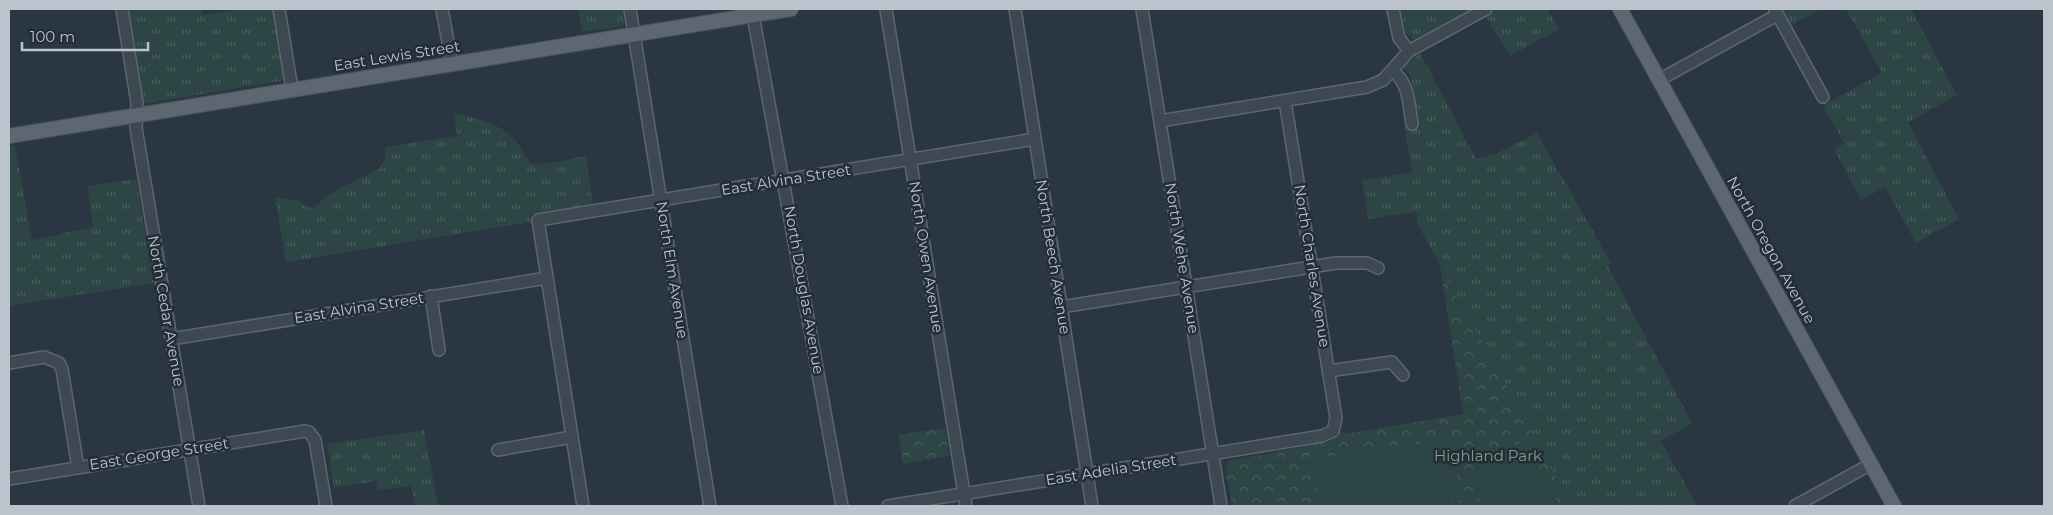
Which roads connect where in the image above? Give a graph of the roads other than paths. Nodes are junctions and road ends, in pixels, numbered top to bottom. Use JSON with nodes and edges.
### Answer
{"nodes":[{"id":1,"x":122,"y":9,"type":"edge"},
{"id":2,"x":279,"y":9,"type":"edge"},
{"id":3,"x":442,"y":9,"type":"edge"},
{"id":4,"x":630,"y":9,"type":"edge"},
{"id":5,"x":790,"y":9,"type":"edge"},
{"id":6,"x":886,"y":9,"type":"edge"},
{"id":7,"x":1014,"y":9,"type":"edge"},
{"id":8,"x":1142,"y":9,"type":"edge"},
{"id":9,"x":1393,"y":9,"type":"edge"},
{"id":10,"x":1486,"y":9,"type":"edge"},
{"id":11,"x":1620,"y":9,"type":"edge"},
{"id":12,"x":768,"y":10,"type":"edge"},
{"id":13,"x":1776,"y":12,"type":"edge"},
{"id":14,"x":730,"y":14,"type":"edge"},
{"id":15,"x":754,"y":15,"type":"junction"},
{"id":16,"x":634,"y":34,"type":"junction"},
{"id":17,"x":1409,"y":51,"type":"junction"},
{"id":18,"x":452,"y":64,"type":"junction"},
{"id":19,"x":1392,"y":71,"type":"junction"},
{"id":20,"x":1659,"y":80,"type":"junction"},
{"id":21,"x":292,"y":90,"type":"junction"},
{"id":22,"x":1823,"y":97,"type":"dead end"},
{"id":23,"x":1285,"y":101,"type":"junction"},
{"id":24,"x":136,"y":115,"type":"junction"},
{"id":25,"x":1160,"y":121,"type":"junction"},
{"id":26,"x":1412,"y":124,"type":"dead end"},
{"id":27,"x":9,"y":136,"type":"edge"},
{"id":28,"x":1035,"y":139,"type":"junction"},
{"id":29,"x":910,"y":160,"type":"junction"},
{"id":30,"x":784,"y":180,"type":"junction"},
{"id":31,"x":661,"y":200,"type":"junction"},
{"id":32,"x":1312,"y":266,"type":"junction"},
{"id":33,"x":1378,"y":268,"type":"dead end"},
{"id":34,"x":547,"y":278,"type":"junction"},
{"id":35,"x":1186,"y":287,"type":"junction"},
{"id":36,"x":431,"y":296,"type":"junction"},
{"id":37,"x":1061,"y":307,"type":"junction"},
{"id":38,"x":171,"y":339,"type":"junction"},
{"id":39,"x":439,"y":350,"type":"dead end"},
{"id":40,"x":9,"y":363,"type":"edge"},
{"id":41,"x":1328,"y":371,"type":"junction"},
{"id":42,"x":1403,"y":375,"type":"dead end"},
{"id":43,"x":1333,"y":431,"type":"joint"},
{"id":44,"x":572,"y":437,"type":"junction"},
{"id":45,"x":190,"y":449,"type":"junction"},
{"id":46,"x":498,"y":450,"type":"dead end"},
{"id":47,"x":1213,"y":454,"type":"junction"},
{"id":48,"x":1871,"y":464,"type":"junction"},
{"id":49,"x":78,"y":468,"type":"junction"},
{"id":50,"x":1087,"y":474,"type":"junction"},
{"id":51,"x":9,"y":479,"type":"edge"},
{"id":52,"x":964,"y":494,"type":"junction"},
{"id":53,"x":199,"y":506,"type":"edge"},
{"id":54,"x":326,"y":506,"type":"edge"},
{"id":55,"x":583,"y":506,"type":"edge"},
{"id":56,"x":710,"y":506,"type":"edge"},
{"id":57,"x":842,"y":506,"type":"edge"},
{"id":58,"x":888,"y":506,"type":"edge"},
{"id":59,"x":966,"y":506,"type":"edge"},
{"id":60,"x":1092,"y":506,"type":"edge"},
{"id":61,"x":1221,"y":506,"type":"edge"},
{"id":62,"x":1795,"y":506,"type":"edge"},
{"id":63,"x":1894,"y":506,"type":"edge"}],
"edges":[{"from":1,"to":24,"type":"street","name":"North Cedar Avenue"},
{"from":2,"to":21,"type":"street"},
{"from":3,"to":18,"type":"street"},
{"from":4,"to":16,"type":"street","name":"North Elm Avenue"},
{"from":5,"to":12,"type":"main road","name":"East Lewis Street"},
{"from":6,"to":29,"type":"street","name":"North Owen Avenue"},
{"from":7,"to":28,"type":"street","name":"North Beech Avenue"},
{"from":8,"to":25,"type":"street","name":"North Wehe Avenue"},
{"from":9,"to":17,"type":"street"},
{"from":10,"to":17,"type":"street"},
{"from":11,"to":20,"type":"main road","name":"North Oregon Avenue"},
{"from":12,"to":15,"type":"main road","name":"East Lewis Street"},
{"from":13,"to":20,"type":"street"},
{"from":13,"to":22,"type":"street"},
{"from":14,"to":15,"type":"main road","name":"East Lewis Street"},
{"from":14,"to":16,"type":"main road","name":"East Lewis Street"},
{"from":15,"to":30,"type":"street","name":"North Douglas Avenue"},
{"from":16,"to":18,"type":"main road","name":"East Lewis Street"},
{"from":16,"to":31,"type":"street","name":"North Elm Avenue"},
{"from":17,"to":19,"type":"street"},
{"from":18,"to":21,"type":"main road","name":"East Lewis Street"},
{"from":19,"to":23,"type":"street"},
{"from":19,"to":26,"type":"street"},
{"from":20,"to":48,"type":"main road","name":"North Oregon Avenue"},
{"from":21,"to":24,"type":"main road","name":"East Lewis Street"},
{"from":23,"to":25,"type":"street"},
{"from":23,"to":32,"type":"street","name":"North Charles Avenue"},
{"from":24,"to":27,"type":"main road","name":"East Lewis Street"},
{"from":24,"to":38,"type":"street","name":"North Cedar Avenue"},
{"from":25,"to":35,"type":"street","name":"North Wehe Avenue"},
{"from":28,"to":29,"type":"street","name":"East Alvina Street"},
{"from":28,"to":37,"type":"street","name":"North Beech Avenue"},
{"from":29,"to":30,"type":"street","name":"East Alvina Street"},
{"from":29,"to":52,"type":"street","name":"North Owen Avenue"},
{"from":30,"to":31,"type":"street","name":"East Alvina Street"},
{"from":30,"to":57,"type":"street","name":"North Douglas Avenue"},
{"from":31,"to":34,"type":"street","name":"East Alvina Street"},
{"from":31,"to":56,"type":"street","name":"North Elm Avenue"},
{"from":32,"to":33,"type":"street"},
{"from":32,"to":35,"type":"street"},
{"from":32,"to":41,"type":"street","name":"North Charles Avenue"},
{"from":34,"to":36,"type":"street","name":"East Alvina Street"},
{"from":34,"to":44,"type":"street"},
{"from":35,"to":37,"type":"street"},
{"from":35,"to":47,"type":"street","name":"North Wehe Avenue"},
{"from":36,"to":38,"type":"street","name":"East Alvina Street"},
{"from":36,"to":39,"type":"street"},
{"from":37,"to":50,"type":"street","name":"North Beech Avenue"},
{"from":38,"to":45,"type":"street","name":"North Cedar Avenue"},
{"from":40,"to":49,"type":"street"},
{"from":41,"to":42,"type":"street"},
{"from":41,"to":43,"type":"street","name":"North Charles Avenue"},
{"from":43,"to":47,"type":"street","name":"East Adelia Street"},
{"from":44,"to":46,"type":"street"},
{"from":44,"to":55,"type":"street"},
{"from":45,"to":49,"type":"street","name":"East George Street"},
{"from":45,"to":53,"type":"street","name":"North Cedar Avenue"},
{"from":45,"to":54,"type":"street","name":"East George Street"},
{"from":47,"to":50,"type":"street","name":"East Adelia Street"},
{"from":47,"to":61,"type":"street","name":"North Wehe Avenue"},
{"from":48,"to":62,"type":"street"},
{"from":48,"to":63,"type":"main road","name":"North Oregon Avenue"},
{"from":49,"to":51,"type":"street","name":"East George Street"},
{"from":50,"to":52,"type":"street","name":"East Adelia Street"},
{"from":50,"to":60,"type":"street","name":"North Beech Avenue"},
{"from":52,"to":58,"type":"street","name":"East Adelia Street"},
{"from":52,"to":59,"type":"street","name":"North Owen Avenue"}]}
